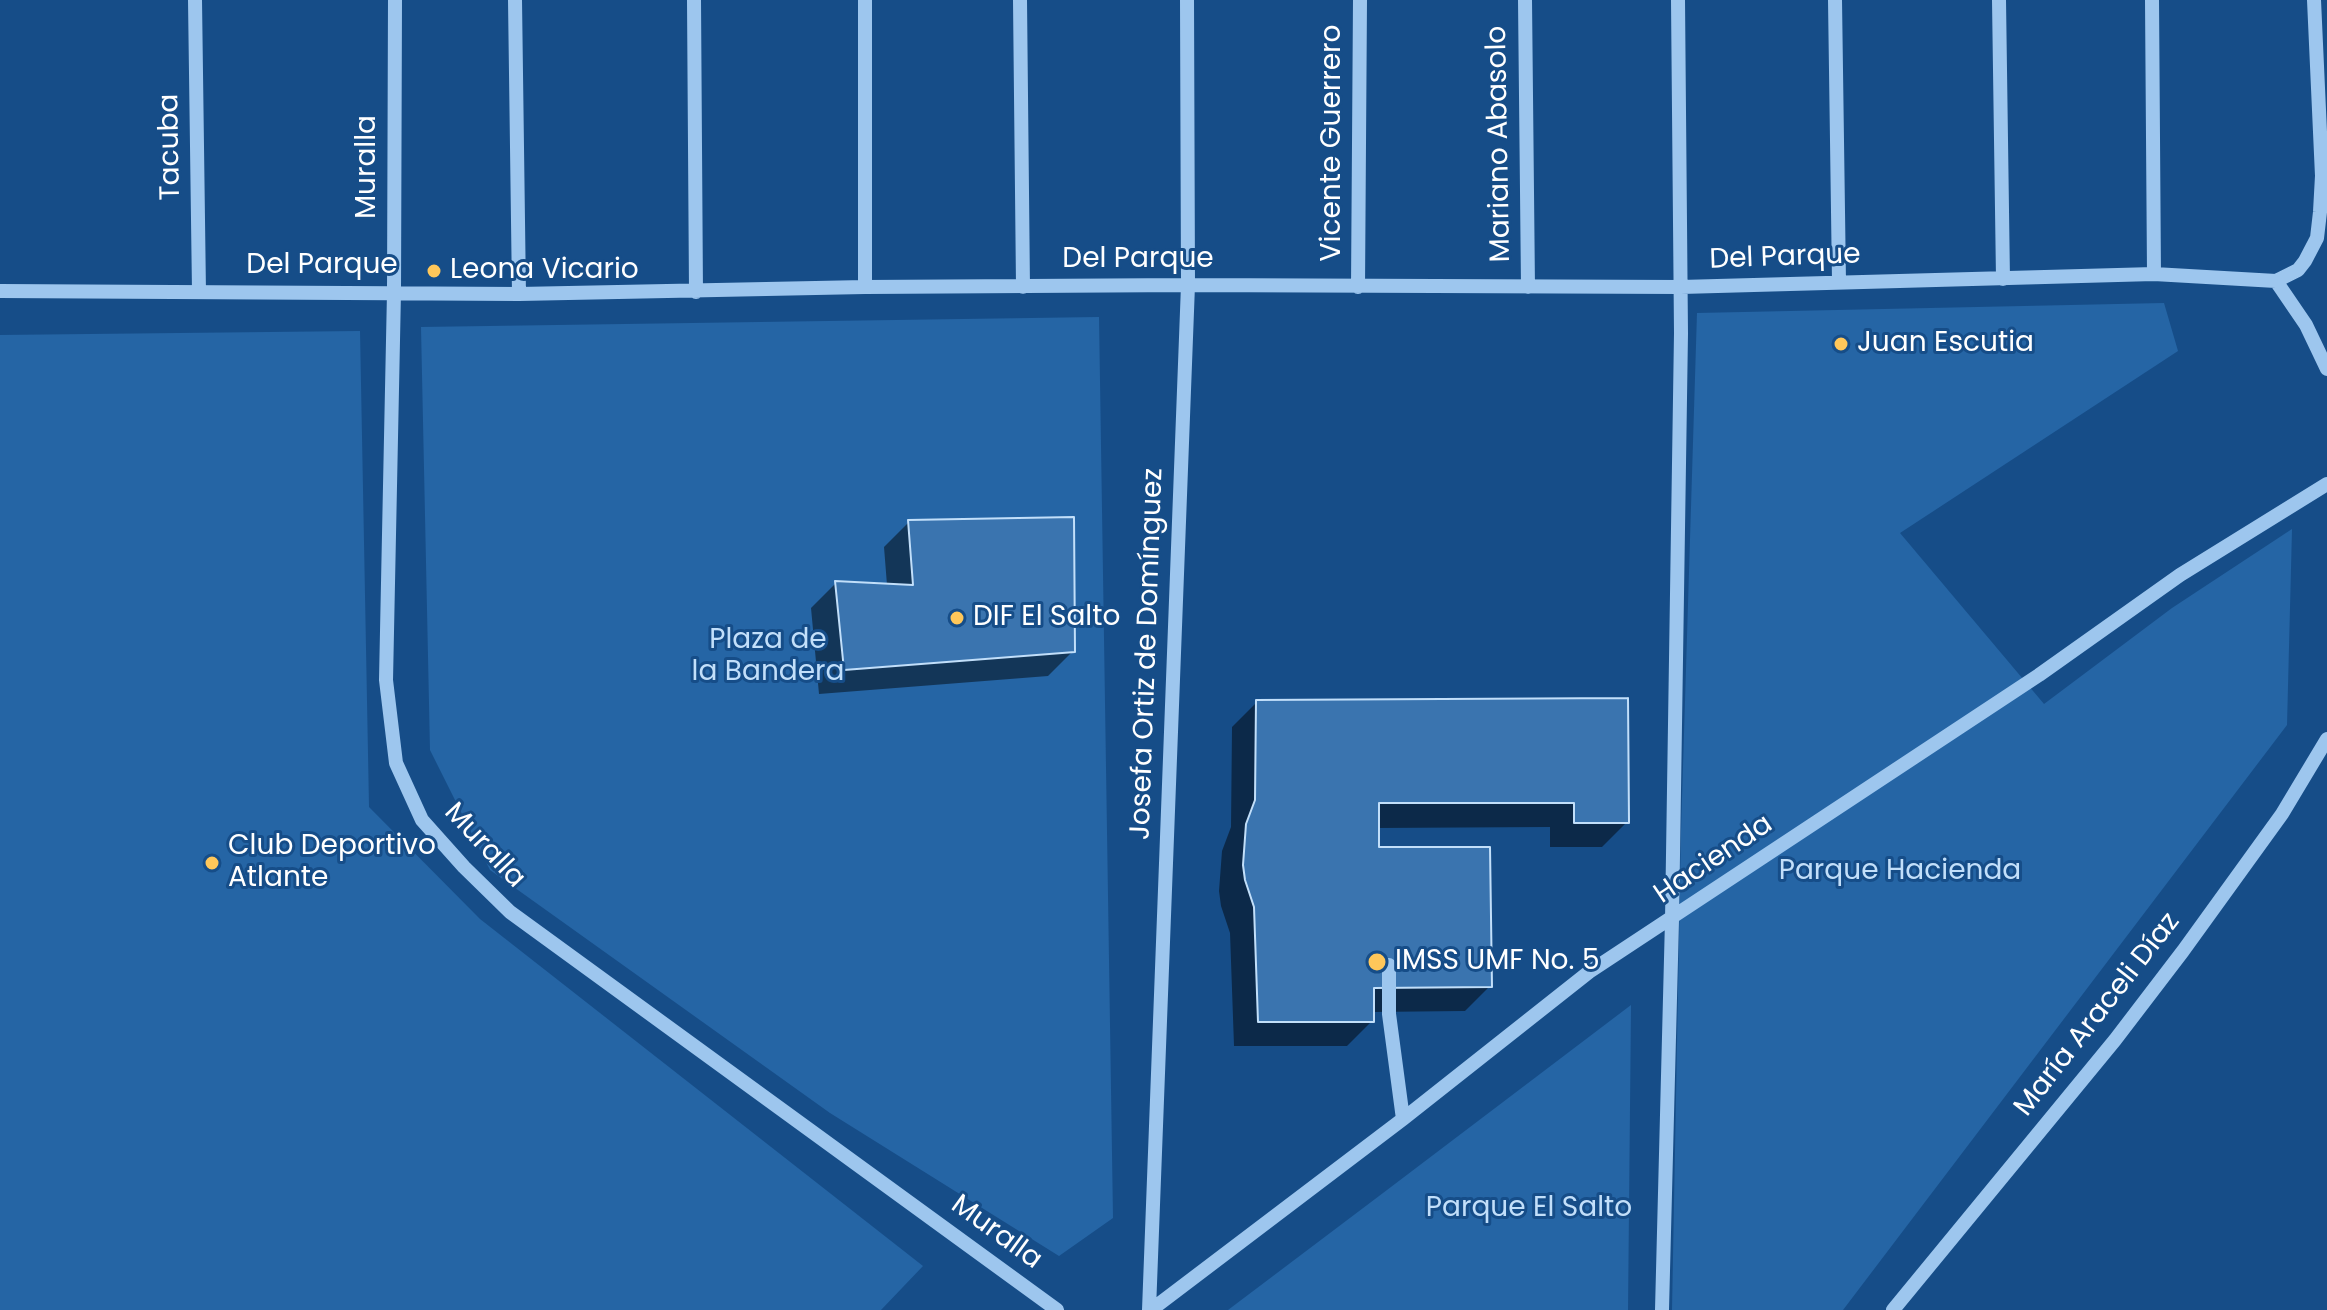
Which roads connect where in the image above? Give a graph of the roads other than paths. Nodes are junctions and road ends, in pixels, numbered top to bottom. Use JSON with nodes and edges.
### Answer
{"nodes":[{"id":1,"x":195,"y":0,"type":"edge"},
{"id":2,"x":395,"y":0,"type":"edge"},
{"id":3,"x":515,"y":0,"type":"edge"},
{"id":4,"x":694,"y":0,"type":"edge"},
{"id":5,"x":865,"y":0,"type":"edge"},
{"id":6,"x":1020,"y":0,"type":"edge"},
{"id":7,"x":1187,"y":0,"type":"edge"},
{"id":8,"x":1360,"y":0,"type":"edge"},
{"id":9,"x":1525,"y":0,"type":"edge"},
{"id":10,"x":1678,"y":0,"type":"edge"},
{"id":11,"x":1835,"y":0,"type":"edge"},
{"id":12,"x":1999,"y":0,"type":"edge"},
{"id":13,"x":2152,"y":0,"type":"edge"},
{"id":14,"x":2314,"y":0,"type":"edge"},
{"id":15,"x":2154,"y":274,"type":"junction"},
{"id":16,"x":2003,"y":279,"type":"junction"},
{"id":17,"x":1839,"y":281,"type":"junction"},
{"id":18,"x":2276,"y":281,"type":"junction"},
{"id":19,"x":1188,"y":285,"type":"junction"},
{"id":20,"x":865,"y":287,"type":"junction"},
{"id":21,"x":1023,"y":287,"type":"junction"},
{"id":22,"x":1358,"y":287,"type":"junction"},
{"id":23,"x":1528,"y":287,"type":"junction"},
{"id":24,"x":1681,"y":287,"type":"junction"},
{"id":25,"x":0,"y":291,"type":"edge"},
{"id":26,"x":199,"y":292,"type":"junction"},
{"id":27,"x":394,"y":292,"type":"junction"},
{"id":28,"x":696,"y":292,"type":"junction"},
{"id":29,"x":519,"y":294,"type":"junction"},
{"id":30,"x":2327,"y":369,"type":"edge"},
{"id":31,"x":2327,"y":484,"type":"edge"},
{"id":32,"x":2327,"y":739,"type":"edge"},
{"id":33,"x":1672,"y":920,"type":"junction"},
{"id":34,"x":1389,"y":965,"type":"dead end"},
{"id":35,"x":1403,"y":1119,"type":"junction"},
{"id":36,"x":1057,"y":1310,"type":"edge"},
{"id":37,"x":1150,"y":1310,"type":"edge"},
{"id":38,"x":1662,"y":1310,"type":"edge"},
{"id":39,"x":1894,"y":1310,"type":"edge"}],
"edges":[{"from":1,"to":26,"type":"street","name":"Tacuba"},
{"from":2,"to":27,"type":"street","name":"Muralla"},
{"from":3,"to":29,"type":"street"},
{"from":4,"to":28,"type":"street"},
{"from":5,"to":20,"type":"street"},
{"from":6,"to":21,"type":"street"},
{"from":7,"to":19,"type":"street","name":"Josefa Ortiz de Domínguez"},
{"from":8,"to":22,"type":"street","name":"Vicente Guerrero"},
{"from":9,"to":23,"type":"street","name":"Mariano Abasolo"},
{"from":10,"to":24,"type":"street"},
{"from":11,"to":17,"type":"street"},
{"from":12,"to":16,"type":"street"},
{"from":13,"to":15,"type":"street"},
{"from":14,"to":18,"type":"street"},
{"from":15,"to":16,"type":"street","name":"Del Parque"},
{"from":15,"to":18,"type":"street","name":"Del Parque"},
{"from":16,"to":17,"type":"street","name":"Del Parque"},
{"from":17,"to":24,"type":"street","name":"Del Parque"},
{"from":18,"to":30,"type":"street"},
{"from":19,"to":21,"type":"street","name":"Del Parque"},
{"from":19,"to":22,"type":"street","name":"Del Parque"},
{"from":19,"to":37,"type":"street","name":"Josefa Ortiz de Domínguez"},
{"from":20,"to":21,"type":"street","name":"Del Parque"},
{"from":20,"to":28,"type":"street","name":"Del Parque"},
{"from":22,"to":23,"type":"street","name":"Del Parque"},
{"from":23,"to":24,"type":"street","name":"Del Parque"},
{"from":24,"to":33,"type":"street"},
{"from":25,"to":26,"type":"street","name":"Del Parque"},
{"from":26,"to":27,"type":"street","name":"Del Parque"},
{"from":27,"to":29,"type":"street","name":"Del Parque"},
{"from":27,"to":36,"type":"street","name":"Muralla"},
{"from":28,"to":29,"type":"street","name":"Del Parque"},
{"from":31,"to":33,"type":"street","name":"Hacienda"},
{"from":32,"to":39,"type":"street","name":"María Araceli Díaz"},
{"from":33,"to":35,"type":"street","name":"Hacienda"},
{"from":33,"to":38,"type":"street"},
{"from":34,"to":35,"type":"street"},
{"from":35,"to":37,"type":"street","name":"Hacienda"}]}
